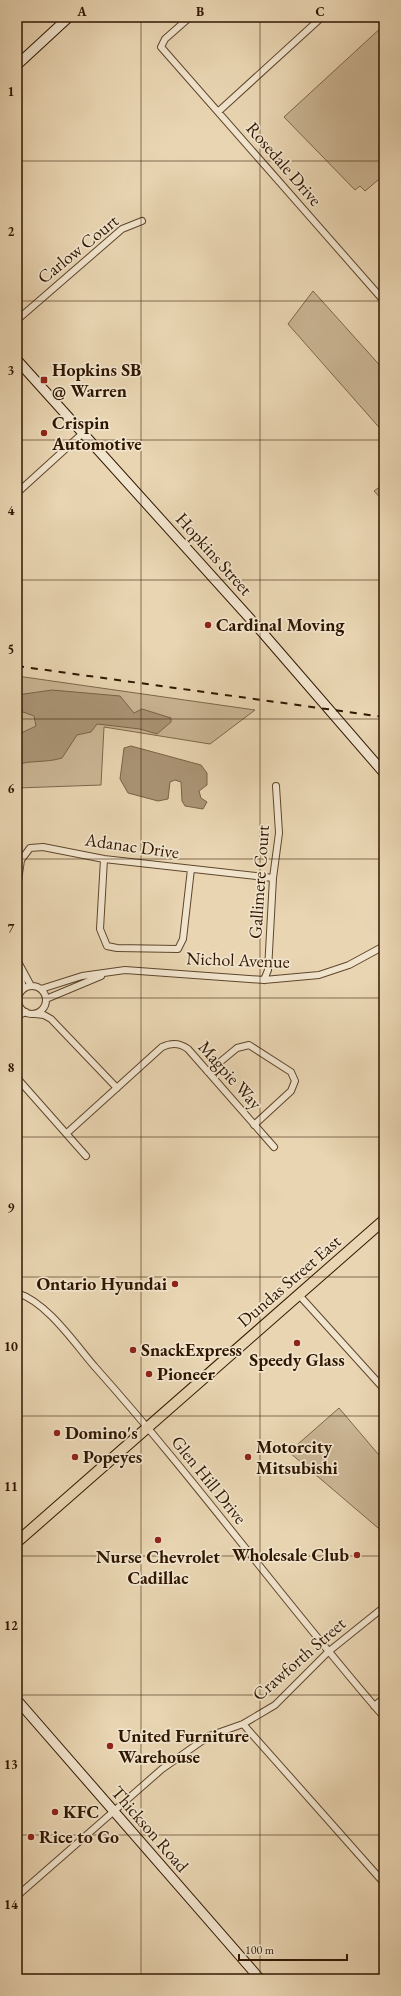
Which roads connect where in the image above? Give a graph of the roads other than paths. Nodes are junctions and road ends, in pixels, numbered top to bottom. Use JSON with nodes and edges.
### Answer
{"nodes":[{"id":1,"x":69,"y":17,"type":"edge"},
{"id":2,"x":190,"y":17,"type":"edge"},
{"id":3,"x":322,"y":17,"type":"edge"},
{"id":4,"x":17,"y":65,"type":"edge"},
{"id":5,"x":218,"y":111,"type":"junction"},
{"id":6,"x":142,"y":221,"type":"dead end"},
{"id":7,"x":384,"y":300,"type":"edge"},
{"id":8,"x":17,"y":320,"type":"edge"},
{"id":9,"x":17,"y":360,"type":"edge"},
{"id":10,"x":83,"y":433,"type":"junction"},
{"id":11,"x":17,"y":493,"type":"edge"},
{"id":12,"x":384,"y":773,"type":"edge"},
{"id":13,"x":276,"y":786,"type":"dead end"},
{"id":14,"x":104,"y":859,"type":"junction"},
{"id":15,"x":191,"y":869,"type":"junction"},
{"id":16,"x":273,"y":878,"type":"junction"},
{"id":17,"x":17,"y":888,"type":"edge"},
{"id":18,"x":384,"y":946,"type":"edge"},
{"id":19,"x":17,"y":961,"type":"edge"},
{"id":20,"x":108,"y":973,"type":"junction"},
{"id":21,"x":264,"y":980,"type":"junction"},
{"id":22,"x":31,"y":986,"type":"junction"},
{"id":23,"x":24,"y":989,"type":"junction"},
{"id":24,"x":41,"y":989,"type":"junction"},
{"id":25,"x":18,"y":999,"type":"edge"},
{"id":26,"x":46,"y":1002,"type":"junction"},
{"id":27,"x":26,"y":1012,"type":"junction"},
{"id":28,"x":35,"y":1014,"type":"junction"},
{"id":29,"x":17,"y":1016,"type":"edge"},
{"id":30,"x":51,"y":1019,"type":"junction"},
{"id":31,"x":208,"y":1072,"type":"junction"},
{"id":32,"x":17,"y":1078,"type":"edge"},
{"id":33,"x":117,"y":1088,"type":"junction"},
{"id":34,"x":254,"y":1125,"type":"junction"},
{"id":35,"x":66,"y":1132,"type":"junction"},
{"id":36,"x":274,"y":1147,"type":"dead end"},
{"id":37,"x":86,"y":1156,"type":"dead end"},
{"id":38,"x":384,"y":1220,"type":"edge"},
{"id":39,"x":17,"y":1293,"type":"edge"},
{"id":40,"x":299,"y":1294,"type":"junction"},
{"id":41,"x":384,"y":1389,"type":"edge"},
{"id":42,"x":147,"y":1428,"type":"junction"},
{"id":43,"x":17,"y":1542,"type":"edge"},
{"id":44,"x":384,"y":1607,"type":"edge"},
{"id":45,"x":328,"y":1652,"type":"junction"},
{"id":46,"x":384,"y":1698,"type":"edge"},
{"id":47,"x":17,"y":1700,"type":"edge"},
{"id":48,"x":374,"y":1706,"type":"junction"},
{"id":49,"x":384,"y":1718,"type":"edge"},
{"id":50,"x":243,"y":1724,"type":"junction"},
{"id":51,"x":115,"y":1812,"type":"junction"},
{"id":52,"x":384,"y":1883,"type":"edge"},
{"id":53,"x":17,"y":1896,"type":"edge"},
{"id":54,"x":260,"y":1979,"type":"edge"}],
"edges":[{"from":1,"to":4,"type":"main road"},
{"from":2,"to":5,"type":"street","name":"Rosedale Drive"},
{"from":3,"to":5,"type":"street"},
{"from":5,"to":7,"type":"street","name":"Rosedale Drive"},
{"from":6,"to":8,"type":"street","name":"Carlow Court"},
{"from":9,"to":10,"type":"main road","name":"Hopkins Street"},
{"from":10,"to":11,"type":"street"},
{"from":10,"to":12,"type":"main road","name":"Hopkins Street"},
{"from":13,"to":16,"type":"street","name":"Gallimere Court"},
{"from":14,"to":15,"type":"street","name":"Adanac Drive"},
{"from":14,"to":15,"type":"street"},
{"from":14,"to":17,"type":"street","name":"Adanac Drive"},
{"from":15,"to":16,"type":"street","name":"Adanac Drive"},
{"from":16,"to":21,"type":"street","name":"Gallimere Court"},
{"from":18,"to":21,"type":"street","name":"Nichol Avenue"},
{"from":19,"to":22,"type":"street"},
{"from":19,"to":23,"type":"street"},
{"from":20,"to":21,"type":"street","name":"Nichol Avenue"},
{"from":20,"to":24,"type":"street","name":"Nichol Avenue"},
{"from":20,"to":26,"type":"street","name":"Nichol Avenue"},
{"from":22,"to":23,"type":"street"},
{"from":22,"to":24,"type":"street"},
{"from":23,"to":25,"type":"street"},
{"from":24,"to":26,"type":"street"},
{"from":25,"to":27,"type":"street"},
{"from":26,"to":28,"type":"street"},
{"from":26,"to":30,"type":"street"},
{"from":27,"to":28,"type":"street"},
{"from":27,"to":29,"type":"street"},
{"from":28,"to":30,"type":"street"},
{"from":30,"to":33,"type":"street"},
{"from":31,"to":33,"type":"street","name":"Magpie Way"},
{"from":31,"to":34,"type":"street","name":"Magpie Way"},
{"from":31,"to":34,"type":"street"},
{"from":32,"to":35,"type":"street"},
{"from":33,"to":35,"type":"street","name":"Magpie Way"},
{"from":34,"to":36,"type":"street","name":"Magpie Way"},
{"from":35,"to":37,"type":"street"},
{"from":38,"to":40,"type":"main road","name":"Dundas Street East"},
{"from":39,"to":42,"type":"street","name":"Glen Hill Drive"},
{"from":40,"to":41,"type":"street"},
{"from":40,"to":42,"type":"main road","name":"Dundas Street East"},
{"from":42,"to":43,"type":"main road","name":"Dundas Street East"},
{"from":42,"to":45,"type":"street","name":"Glen Hill Drive"},
{"from":44,"to":45,"type":"street","name":"Crawforth Street"},
{"from":45,"to":48,"type":"street","name":"Glen Hill Drive"},
{"from":45,"to":50,"type":"street","name":"Crawforth Street"},
{"from":46,"to":48,"type":"street"},
{"from":47,"to":51,"type":"main road","name":"Thickson Road"},
{"from":48,"to":49,"type":"street","name":"Glen Hill Drive"},
{"from":50,"to":51,"type":"street","name":"Crawforth Street"},
{"from":50,"to":52,"type":"street"},
{"from":51,"to":53,"type":"street","name":"Crawforth Street"},
{"from":51,"to":54,"type":"main road","name":"Thickson Road"}]}
